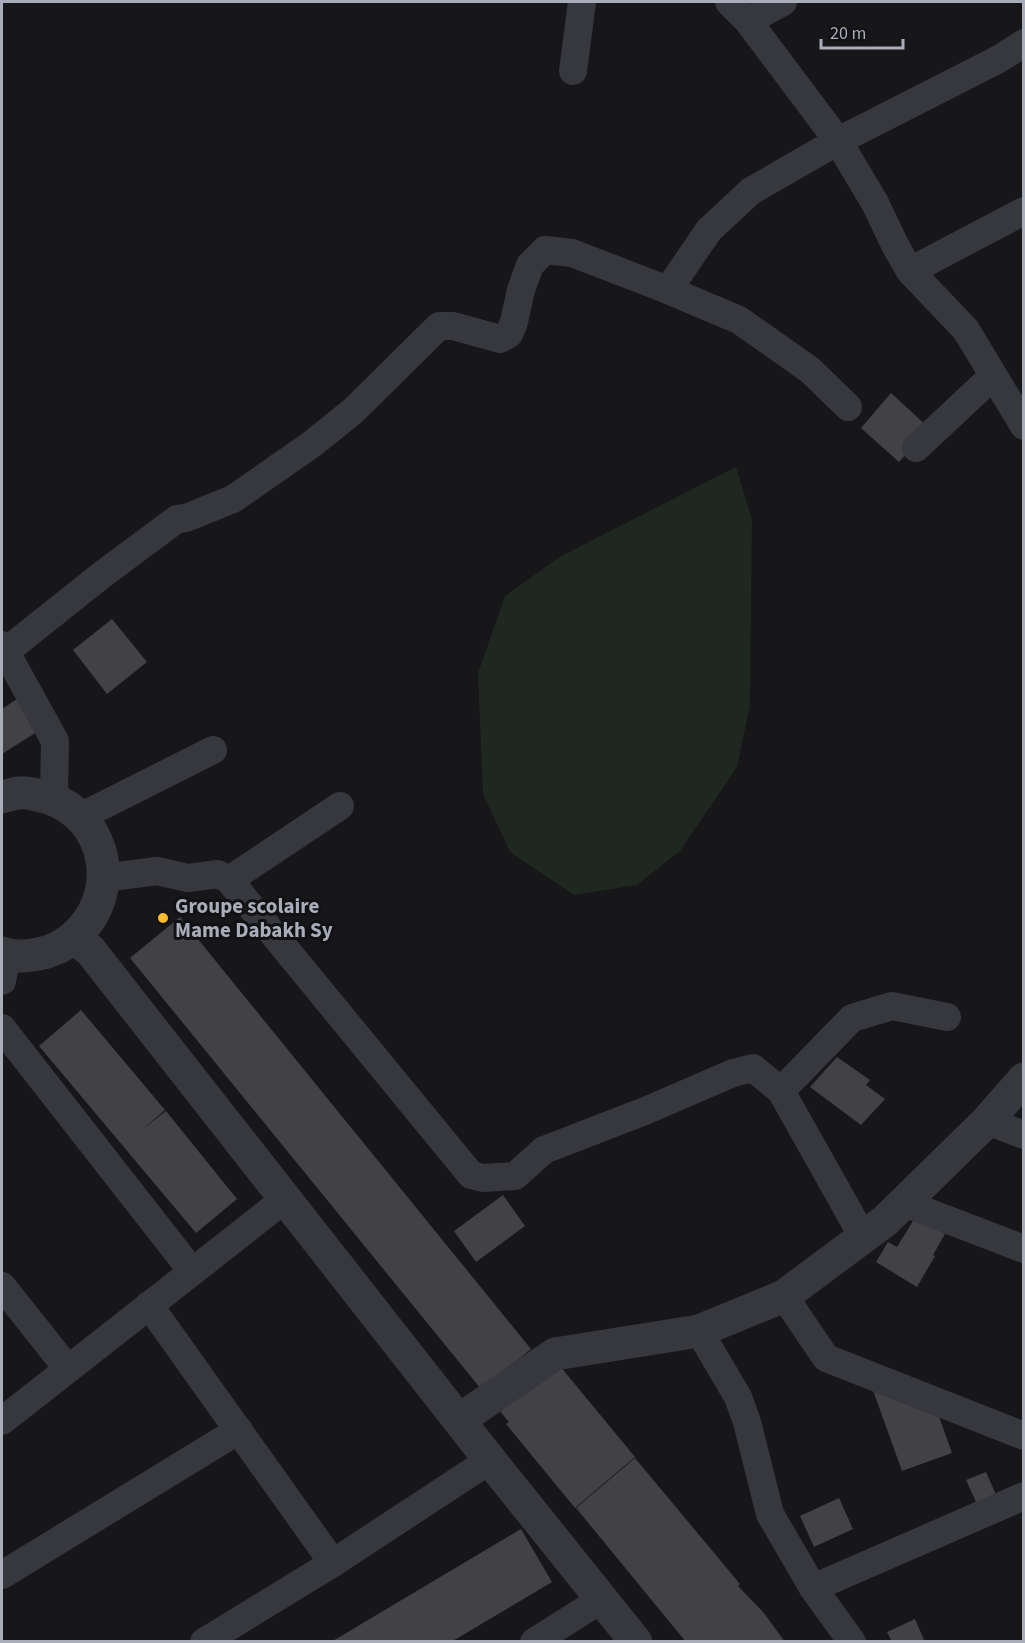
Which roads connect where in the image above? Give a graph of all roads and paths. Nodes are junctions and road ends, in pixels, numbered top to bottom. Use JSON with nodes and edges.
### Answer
{"nodes":[{"id":1,"x":582,"y":2,"type":"edge"},
{"id":2,"x":783,"y":2,"type":"edge"},
{"id":3,"x":738,"y":11,"type":"edge"},
{"id":4,"x":1023,"y":43,"type":"edge"},
{"id":5,"x":573,"y":71,"type":"dead end"},
{"id":6,"x":838,"y":141,"type":"junction"},
{"id":7,"x":1023,"y":211,"type":"edge"},
{"id":8,"x":910,"y":271,"type":"junction"},
{"id":9,"x":668,"y":290,"type":"junction"},
{"id":10,"x":993,"y":376,"type":"junction"},
{"id":11,"x":848,"y":407,"type":"dead end"},
{"id":12,"x":1023,"y":426,"type":"edge"},
{"id":13,"x":916,"y":448,"type":"dead end"},
{"id":14,"x":3,"y":649,"type":"edge"},
{"id":15,"x":213,"y":750,"type":"dead end"},
{"id":16,"x":2,"y":797,"type":"edge"},
{"id":17,"x":54,"y":798,"type":"junction"},
{"id":18,"x":340,"y":806,"type":"dead end"},
{"id":19,"x":80,"y":817,"type":"junction"},
{"id":20,"x":104,"y":878,"type":"junction"},
{"id":21,"x":229,"y":880,"type":"junction"},
{"id":22,"x":74,"y":938,"type":"junction"},
{"id":23,"x":3,"y":963,"type":"edge"},
{"id":24,"x":947,"y":1017,"type":"dead end"},
{"id":25,"x":2,"y":1028,"type":"edge"},
{"id":26,"x":1023,"y":1078,"type":"edge"},
{"id":27,"x":781,"y":1091,"type":"junction"},
{"id":28,"x":987,"y":1120,"type":"junction"},
{"id":29,"x":1023,"y":1135,"type":"edge"},
{"id":30,"x":285,"y":1198,"type":"junction"},
{"id":31,"x":904,"y":1203,"type":"junction"},
{"id":32,"x":863,"y":1237,"type":"junction"},
{"id":33,"x":1023,"y":1250,"type":"edge"},
{"id":34,"x":192,"y":1271,"type":"junction"},
{"id":35,"x":2,"y":1286,"type":"edge"},
{"id":36,"x":784,"y":1296,"type":"junction"},
{"id":37,"x":149,"y":1305,"type":"junction"},
{"id":38,"x":699,"y":1331,"type":"junction"},
{"id":39,"x":68,"y":1369,"type":"junction"},
{"id":40,"x":459,"y":1420,"type":"junction"},
{"id":41,"x":2,"y":1421,"type":"edge"},
{"id":42,"x":238,"y":1430,"type":"junction"},
{"id":43,"x":1023,"y":1437,"type":"edge"},
{"id":44,"x":490,"y":1460,"type":"junction"},
{"id":45,"x":1023,"y":1496,"type":"edge"},
{"id":46,"x":333,"y":1563,"type":"junction"},
{"id":47,"x":2,"y":1575,"type":"edge"},
{"id":48,"x":813,"y":1588,"type":"junction"},
{"id":49,"x":602,"y":1599,"type":"junction"},
{"id":50,"x":204,"y":1641,"type":"edge"},
{"id":51,"x":534,"y":1641,"type":"edge"},
{"id":52,"x":636,"y":1641,"type":"edge"},
{"id":53,"x":852,"y":1641,"type":"edge"}],
"edges":[{"from":1,"to":5,"type":"street"},
{"from":2,"to":3,"type":"street"},
{"from":3,"to":6,"type":"street"},
{"from":4,"to":6,"type":"street"},
{"from":6,"to":8,"type":"street"},
{"from":6,"to":9,"type":"street"},
{"from":7,"to":8,"type":"street"},
{"from":8,"to":10,"type":"street"},
{"from":9,"to":11,"type":"street"},
{"from":9,"to":14,"type":"street"},
{"from":10,"to":12,"type":"street"},
{"from":10,"to":13,"type":"street"},
{"from":14,"to":17,"type":"street"},
{"from":15,"to":19,"type":"street"},
{"from":16,"to":17,"type":"street"},
{"from":17,"to":19,"type":"street"},
{"from":18,"to":21,"type":"street"},
{"from":19,"to":20,"type":"street"},
{"from":20,"to":21,"type":"street"},
{"from":20,"to":22,"type":"street"},
{"from":21,"to":27,"type":"street"},
{"from":22,"to":23,"type":"street"},
{"from":22,"to":30,"type":"street"},
{"from":24,"to":27,"type":"street"},
{"from":25,"to":34,"type":"street"},
{"from":26,"to":28,"type":"street"},
{"from":27,"to":32,"type":"street"},
{"from":28,"to":29,"type":"street"},
{"from":28,"to":31,"type":"street"},
{"from":30,"to":34,"type":"street"},
{"from":30,"to":40,"type":"street"},
{"from":31,"to":32,"type":"street"},
{"from":31,"to":33,"type":"street"},
{"from":32,"to":36,"type":"street"},
{"from":34,"to":37,"type":"street"},
{"from":35,"to":39,"type":"street"},
{"from":36,"to":38,"type":"street"},
{"from":36,"to":43,"type":"street"},
{"from":37,"to":39,"type":"street"},
{"from":37,"to":42,"type":"street"},
{"from":38,"to":40,"type":"street"},
{"from":38,"to":48,"type":"street"},
{"from":39,"to":41,"type":"street"},
{"from":40,"to":44,"type":"street"},
{"from":42,"to":46,"type":"street"},
{"from":42,"to":47,"type":"street"},
{"from":44,"to":46,"type":"street"},
{"from":44,"to":49,"type":"street"},
{"from":45,"to":48,"type":"street"},
{"from":46,"to":50,"type":"street"},
{"from":48,"to":53,"type":"street"},
{"from":49,"to":51,"type":"street"},
{"from":49,"to":52,"type":"street"}]}
